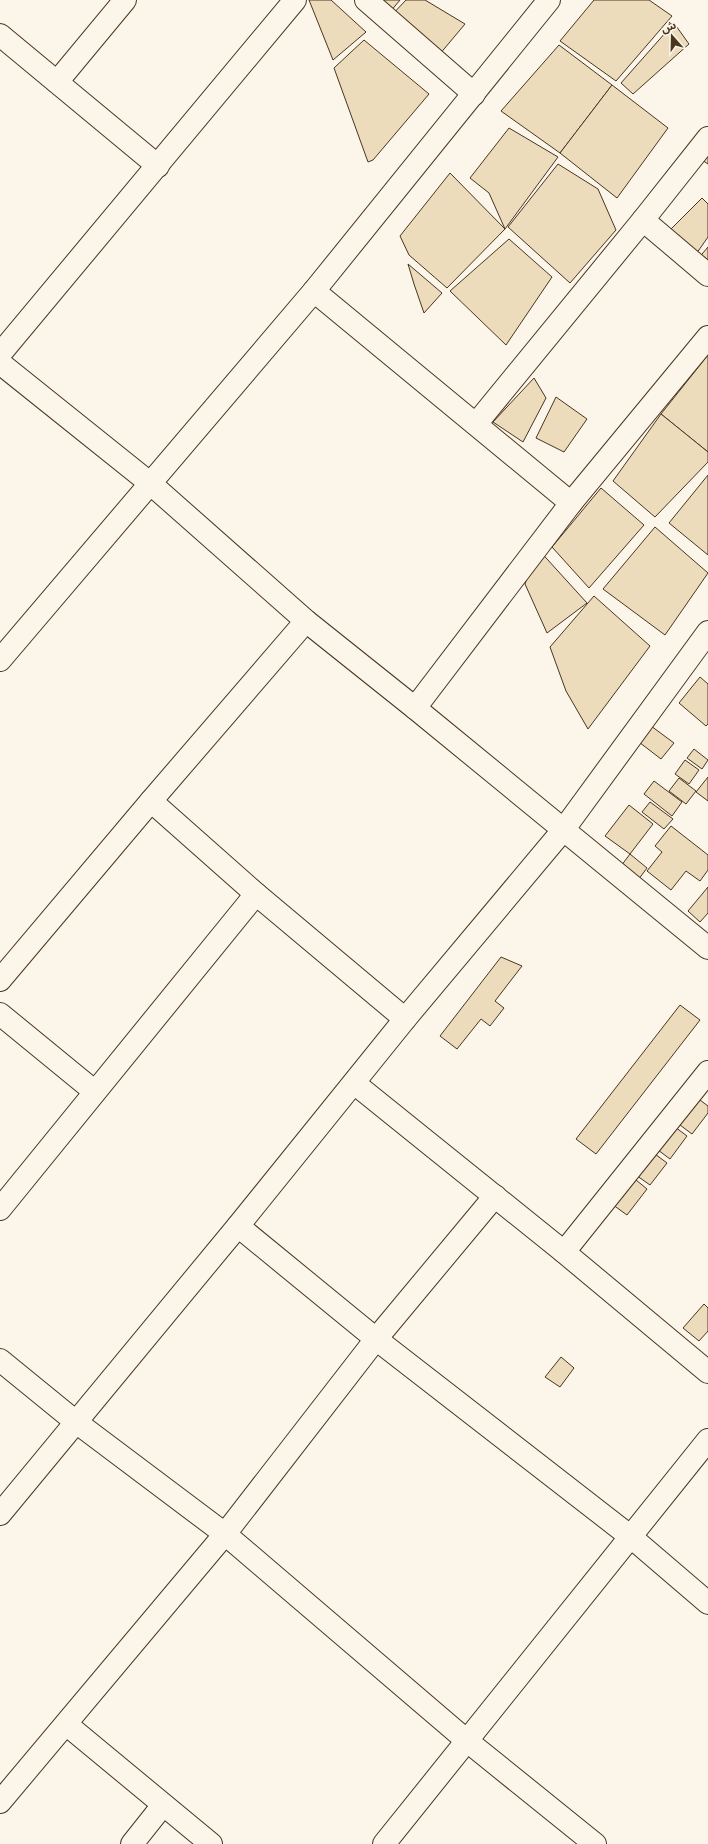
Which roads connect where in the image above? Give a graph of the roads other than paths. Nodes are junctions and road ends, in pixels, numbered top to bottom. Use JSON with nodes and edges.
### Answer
{"nodes":[{"id":1,"x":124,"y":0,"type":"edge"},
{"id":2,"x":295,"y":0,"type":"edge"},
{"id":3,"x":366,"y":0,"type":"edge"},
{"id":4,"x":549,"y":0,"type":"edge"},
{"id":5,"x":0,"y":35,"type":"edge"},
{"id":6,"x":57,"y":82,"type":"junction"},
{"id":7,"x":474,"y":94,"type":"junction"},
{"id":8,"x":708,"y":138,"type":"edge"},
{"id":9,"x":158,"y":166,"type":"junction"},
{"id":10,"x":643,"y":220,"type":"junction"},
{"id":11,"x":708,"y":275,"type":"edge"},
{"id":12,"x":314,"y":291,"type":"junction"},
{"id":13,"x":708,"y":337,"type":"edge"},
{"id":14,"x":0,"y":354,"type":"edge"},
{"id":15,"x":0,"y":363,"type":"edge"},
{"id":16,"x":476,"y":424,"type":"junction"},
{"id":17,"x":151,"y":484,"type":"junction"},
{"id":18,"x":571,"y":503,"type":"junction"},
{"id":19,"x":306,"y":621,"type":"junction"},
{"id":20,"x":708,"y":632,"type":"edge"},
{"id":21,"x":0,"y":660,"type":"edge"},
{"id":22,"x":415,"y":708,"type":"junction"},
{"id":23,"x":151,"y":801,"type":"junction"},
{"id":24,"x":564,"y":829,"type":"junction"},
{"id":25,"x":256,"y":894,"type":"junction"},
{"id":26,"x":708,"y":948,"type":"edge"},
{"id":27,"x":0,"y":980,"type":"edge"},
{"id":28,"x":0,"y":1014,"type":"edge"},
{"id":29,"x":405,"y":1019,"type":"junction"},
{"id":30,"x":708,"y":1072,"type":"edge"},
{"id":31,"x":354,"y":1083,"type":"junction"},
{"id":32,"x":94,"y":1091,"type":"junction"},
{"id":33,"x":494,"y":1196,"type":"junction"},
{"id":34,"x":0,"y":1209,"type":"edge"},
{"id":35,"x":238,"y":1226,"type":"junction"},
{"id":36,"x":564,"y":1252,"type":"junction"},
{"id":37,"x":376,"y":1339,"type":"junction"},
{"id":38,"x":0,"y":1360,"type":"edge"},
{"id":39,"x":708,"y":1372,"type":"edge"},
{"id":40,"x":76,"y":1422,"type":"junction"},
{"id":41,"x":708,"y":1440,"type":"edge"},
{"id":42,"x":0,"y":1514,"type":"edge"},
{"id":43,"x":225,"y":1534,"type":"junction"},
{"id":44,"x":631,"y":1537,"type":"junction"},
{"id":45,"x":708,"y":1603,"type":"edge"},
{"id":46,"x":66,"y":1724,"type":"junction"},
{"id":47,"x":466,"y":1740,"type":"junction"},
{"id":48,"x":0,"y":1802,"type":"edge"},
{"id":49,"x":163,"y":1805,"type":"junction"},
{"id":50,"x":132,"y":1844,"type":"edge"},
{"id":51,"x":211,"y":1844,"type":"edge"},
{"id":52,"x":384,"y":1844,"type":"edge"},
{"id":53,"x":595,"y":1844,"type":"edge"}],
"edges":[{"from":1,"to":6,"type":"street"},
{"from":2,"to":9,"type":"street"},
{"from":3,"to":7,"type":"street"},
{"from":4,"to":7,"type":"street"},
{"from":5,"to":6,"type":"street"},
{"from":6,"to":9,"type":"street"},
{"from":7,"to":12,"type":"street"},
{"from":8,"to":10,"type":"street"},
{"from":9,"to":14,"type":"street"},
{"from":10,"to":11,"type":"street"},
{"from":10,"to":16,"type":"street"},
{"from":12,"to":16,"type":"street"},
{"from":12,"to":17,"type":"street"},
{"from":13,"to":18,"type":"street"},
{"from":15,"to":17,"type":"street"},
{"from":16,"to":18,"type":"street"},
{"from":17,"to":19,"type":"street"},
{"from":17,"to":21,"type":"street"},
{"from":18,"to":22,"type":"street"},
{"from":19,"to":22,"type":"street"},
{"from":19,"to":23,"type":"street"},
{"from":20,"to":24,"type":"street"},
{"from":22,"to":24,"type":"street"},
{"from":23,"to":25,"type":"street"},
{"from":23,"to":27,"type":"street"},
{"from":24,"to":26,"type":"street"},
{"from":24,"to":29,"type":"street"},
{"from":25,"to":29,"type":"street"},
{"from":25,"to":32,"type":"street"},
{"from":28,"to":32,"type":"street"},
{"from":29,"to":31,"type":"street"},
{"from":30,"to":36,"type":"street"},
{"from":31,"to":33,"type":"street"},
{"from":31,"to":35,"type":"street"},
{"from":32,"to":34,"type":"street"},
{"from":33,"to":36,"type":"street"},
{"from":33,"to":37,"type":"street"},
{"from":35,"to":37,"type":"street"},
{"from":35,"to":40,"type":"street"},
{"from":36,"to":39,"type":"street"},
{"from":37,"to":43,"type":"street"},
{"from":37,"to":44,"type":"street"},
{"from":38,"to":40,"type":"street"},
{"from":40,"to":42,"type":"street"},
{"from":40,"to":43,"type":"street"},
{"from":41,"to":44,"type":"street"},
{"from":43,"to":46,"type":"street"},
{"from":43,"to":47,"type":"street"},
{"from":44,"to":45,"type":"street"},
{"from":44,"to":47,"type":"street"},
{"from":46,"to":48,"type":"street"},
{"from":46,"to":49,"type":"street"},
{"from":47,"to":52,"type":"street"},
{"from":47,"to":53,"type":"street"},
{"from":49,"to":50,"type":"street"},
{"from":49,"to":51,"type":"street"}]}
